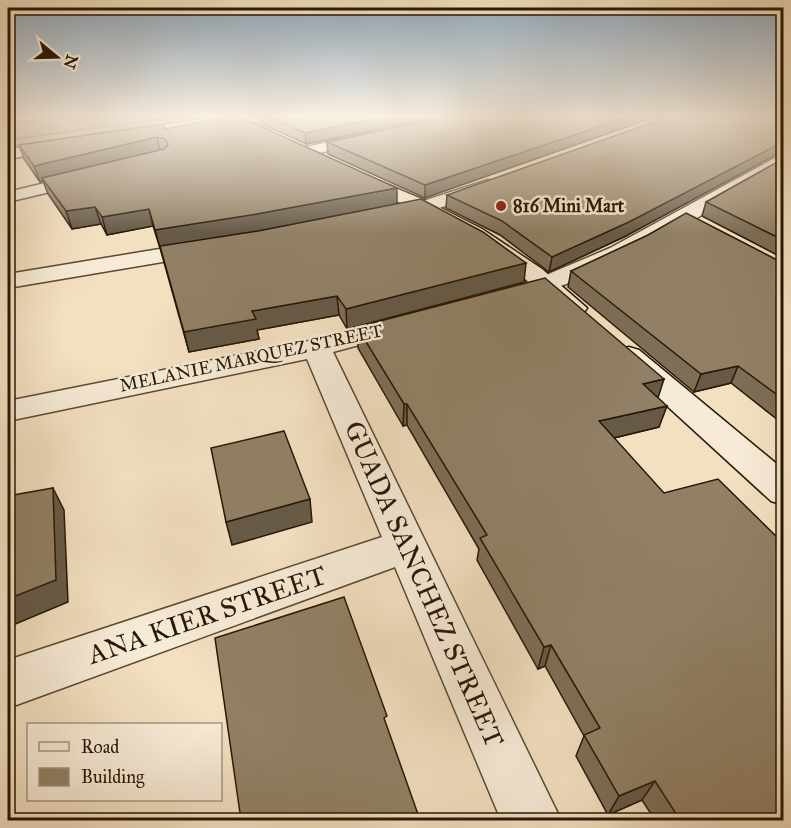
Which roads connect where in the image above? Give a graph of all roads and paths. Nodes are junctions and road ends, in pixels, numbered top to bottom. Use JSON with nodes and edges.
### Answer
{"nodes":[{"id":1,"x":310,"y":156,"type":"edge"},
{"id":2,"x":783,"y":158,"type":"edge"},
{"id":3,"x":106,"y":172,"type":"edge"},
{"id":4,"x":507,"y":177,"type":"edge"},
{"id":5,"x":8,"y":197,"type":"edge"},
{"id":6,"x":424,"y":207,"type":"junction"},
{"id":7,"x":369,"y":218,"type":"edge"},
{"id":8,"x":225,"y":246,"type":"edge"},
{"id":9,"x":8,"y":281,"type":"edge"},
{"id":10,"x":547,"y":285,"type":"junction"},
{"id":11,"x":490,"y":300,"type":"edge"},
{"id":12,"x":421,"y":319,"type":"edge"},
{"id":13,"x":317,"y":348,"type":"junction"},
{"id":14,"x":8,"y":411,"type":"edge"},
{"id":15,"x":783,"y":491,"type":"edge"},
{"id":16,"x":407,"y":545,"type":"junction"},
{"id":17,"x":8,"y":684,"type":"edge"},
{"id":18,"x":531,"y":820,"type":"edge"}],
"edges":[{"from":1,"to":6,"type":"street"},
{"from":2,"to":10,"type":"street"},
{"from":3,"to":5,"type":"street"},
{"from":4,"to":6,"type":"street"},
{"from":6,"to":7,"type":"street"},
{"from":6,"to":10,"type":"street"},
{"from":8,"to":9,"type":"street"},
{"from":10,"to":11,"type":"street"},
{"from":10,"to":15,"type":"street"},
{"from":12,"to":13,"type":"street","name":"MELANIE MARQUEZ STREET"},
{"from":13,"to":14,"type":"street","name":"MELANIE MARQUEZ STREET"},
{"from":13,"to":16,"type":"street","name":"GUADA SANCHEZ STREET"},
{"from":16,"to":17,"type":"street","name":"ANA KIER STREET"},
{"from":16,"to":18,"type":"street","name":"GUADA SANCHEZ STREET"}]}
